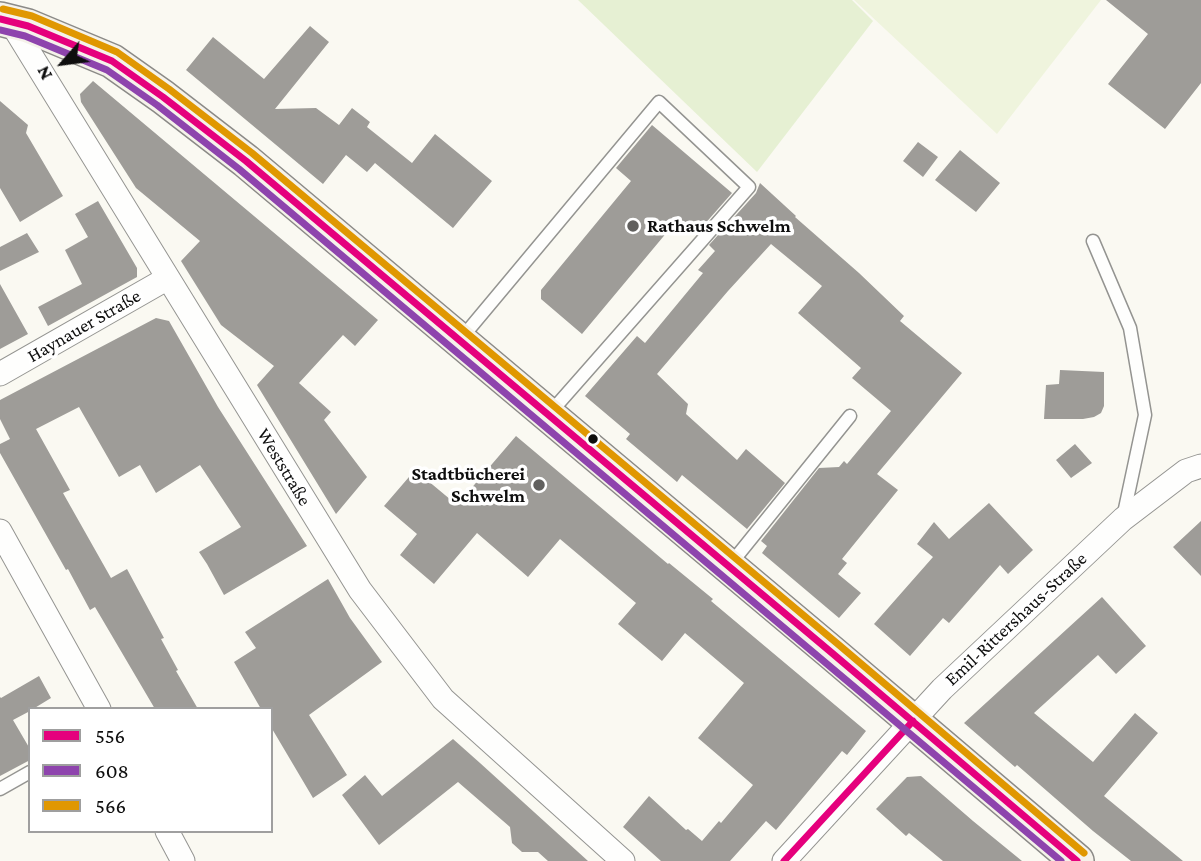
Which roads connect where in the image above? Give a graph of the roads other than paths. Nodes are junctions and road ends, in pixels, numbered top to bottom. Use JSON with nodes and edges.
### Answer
{"nodes":[{"id":1,"x":5,"y":20,"type":"edge"},
{"id":2,"x":1093,"y":241,"type":"dead end"},
{"id":3,"x":169,"y":278,"type":"junction"},
{"id":4,"x":460,"y":341,"type":"junction"},
{"id":5,"x":0,"y":374,"type":"edge"},
{"id":6,"x":548,"y":415,"type":"junction"},
{"id":7,"x":850,"y":416,"type":"dead end"},
{"id":8,"x":1201,"y":466,"type":"edge"},
{"id":9,"x":1123,"y":519,"type":"junction"},
{"id":10,"x":0,"y":531,"type":"edge"},
{"id":11,"x":729,"y":566,"type":"junction"},
{"id":12,"x":98,"y":707,"type":"edge"},
{"id":13,"x":912,"y":721,"type":"junction"},
{"id":14,"x":28,"y":773,"type":"edge"},
{"id":15,"x":0,"y":789,"type":"edge"},
{"id":16,"x":168,"y":833,"type":"edge"},
{"id":17,"x":183,"y":861,"type":"edge"},
{"id":18,"x":623,"y":861,"type":"edge"},
{"id":19,"x":784,"y":861,"type":"edge"},
{"id":20,"x":1077,"y":861,"type":"edge"}],
"edges":[{"from":1,"to":3,"type":"street","name":"Weststraße"},
{"from":1,"to":4,"type":"street"},
{"from":2,"to":9,"type":"lane"},
{"from":3,"to":5,"type":"street","name":"Haynauer Straße"},
{"from":3,"to":18,"type":"street","name":"Weststraße"},
{"from":4,"to":6,"type":"street"},
{"from":4,"to":6,"type":"lane"},
{"from":6,"to":11,"type":"street"},
{"from":7,"to":11,"type":"lane"},
{"from":8,"to":9,"type":"street","name":"Emil-Rittershaus-Straße"},
{"from":9,"to":13,"type":"street","name":"Emil-Rittershaus-Straße"},
{"from":10,"to":12,"type":"street"},
{"from":11,"to":13,"type":"street"},
{"from":13,"to":19,"type":"street","name":"Emil-Rittershaus-Straße"},
{"from":13,"to":20,"type":"street"},
{"from":14,"to":15,"type":"lane"},
{"from":16,"to":17,"type":"street"}]}
